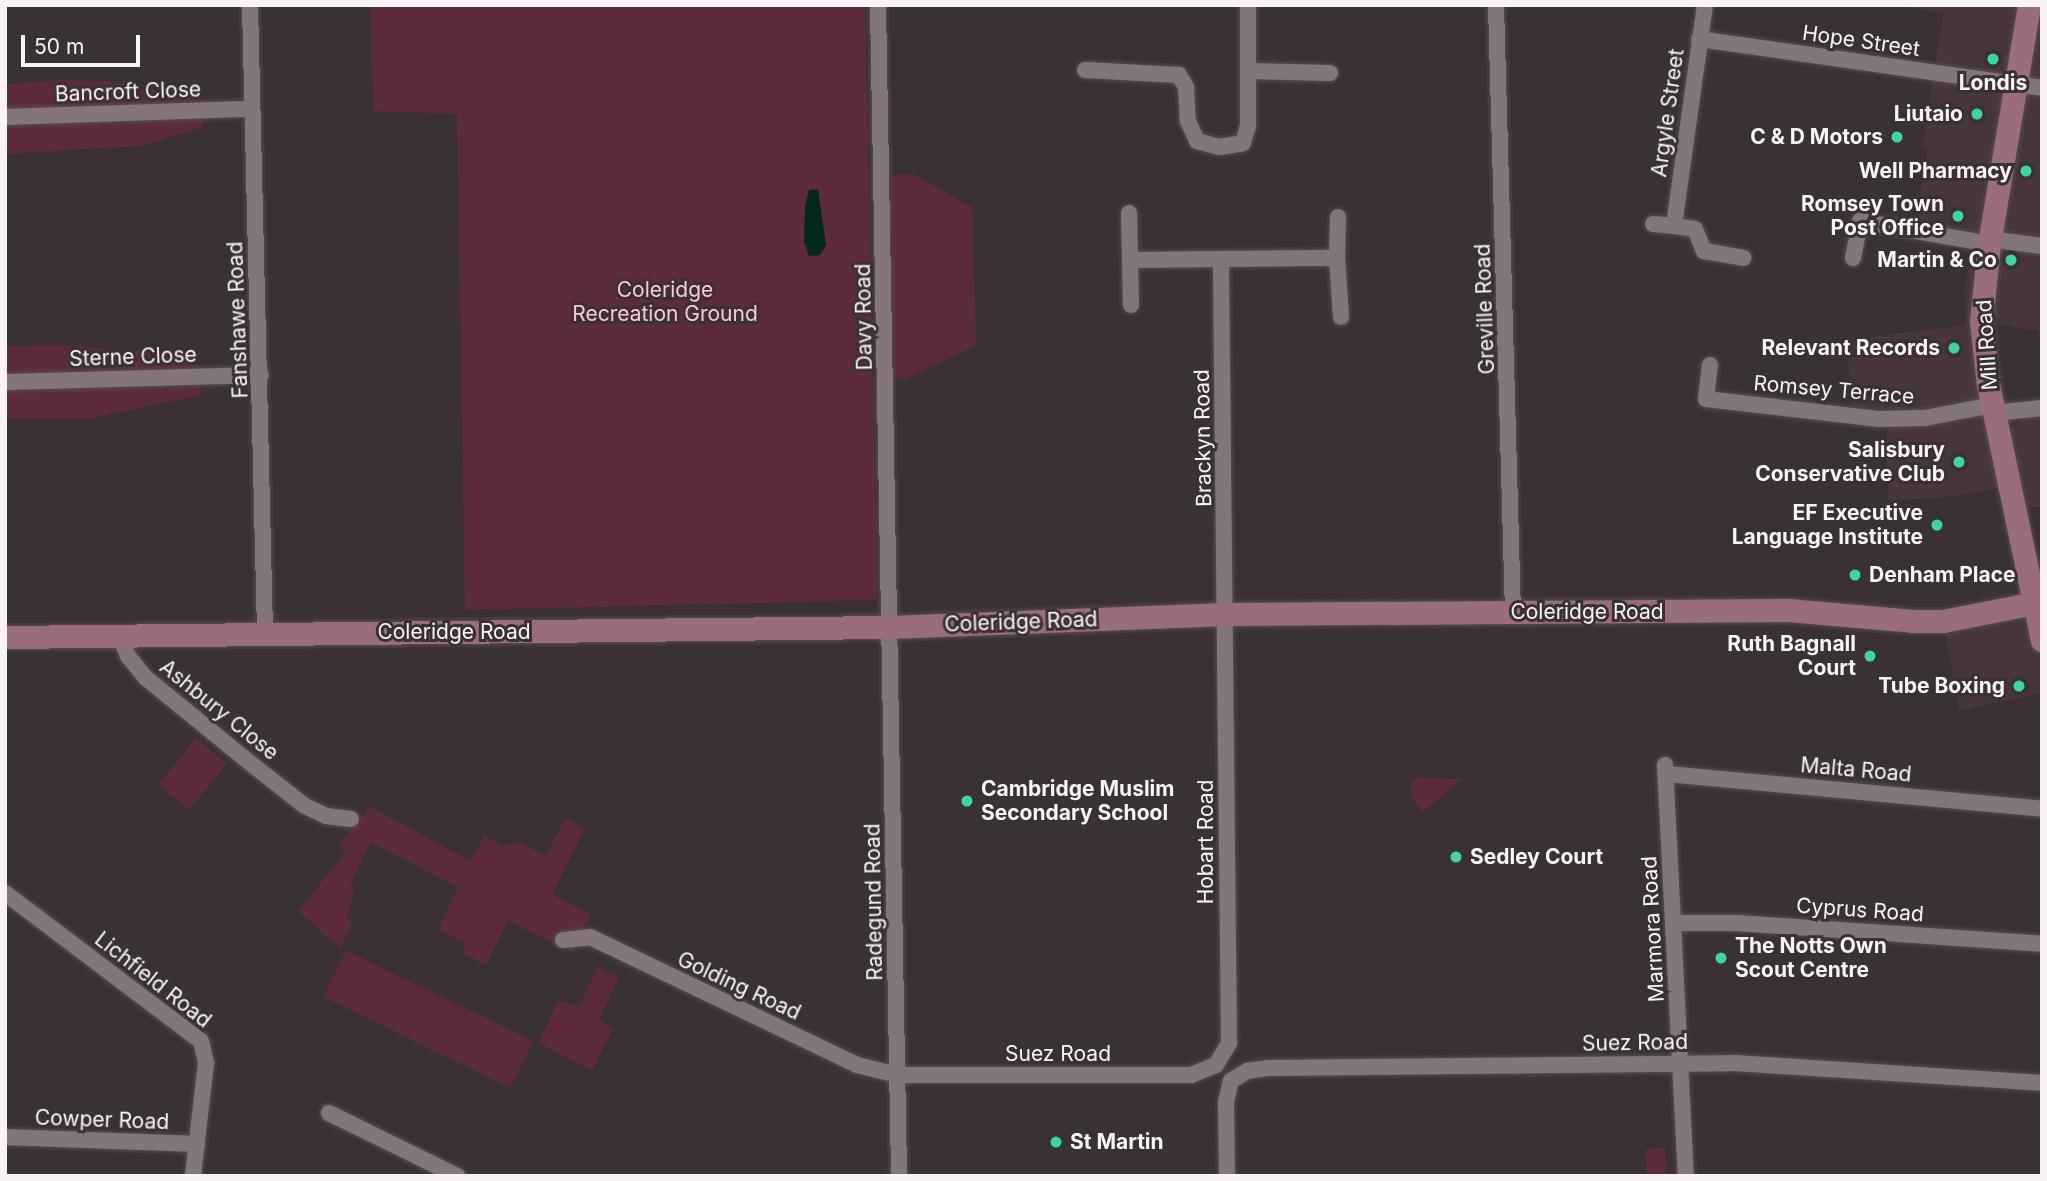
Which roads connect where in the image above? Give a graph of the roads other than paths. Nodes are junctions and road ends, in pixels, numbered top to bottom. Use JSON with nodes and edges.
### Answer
{"nodes":[{"id":1,"x":250,"y":5,"type":"edge"},
{"id":2,"x":878,"y":5,"type":"edge"},
{"id":3,"x":1248,"y":5,"type":"edge"},
{"id":4,"x":1496,"y":5,"type":"edge"},
{"id":5,"x":1704,"y":5,"type":"edge"},
{"id":6,"x":2029,"y":5,"type":"edge"},
{"id":7,"x":1699,"y":38,"type":"junction"},
{"id":8,"x":1085,"y":70,"type":"dead end"},
{"id":9,"x":1248,"y":71,"type":"junction"},
{"id":10,"x":1330,"y":73,"type":"dead end"},
{"id":11,"x":2016,"y":84,"type":"junction"},
{"id":12,"x":2042,"y":88,"type":"edge"},
{"id":13,"x":251,"y":109,"type":"junction"},
{"id":14,"x":5,"y":117,"type":"edge"},
{"id":15,"x":1129,"y":213,"type":"dead end"},
{"id":16,"x":1338,"y":218,"type":"dead end"},
{"id":17,"x":1653,"y":224,"type":"dead end"},
{"id":18,"x":1674,"y":226,"type":"junction"},
{"id":19,"x":1990,"y":241,"type":"junction"},
{"id":20,"x":2042,"y":246,"type":"edge"},
{"id":21,"x":1337,"y":258,"type":"junction"},
{"id":22,"x":1743,"y":258,"type":"dead end"},
{"id":23,"x":1853,"y":258,"type":"dead end"},
{"id":24,"x":1130,"y":260,"type":"junction"},
{"id":25,"x":1221,"y":261,"type":"junction"},
{"id":26,"x":1131,"y":305,"type":"dead end"},
{"id":27,"x":1341,"y":317,"type":"dead end"},
{"id":28,"x":1710,"y":365,"type":"dead end"},
{"id":29,"x":261,"y":375,"type":"junction"},
{"id":30,"x":5,"y":382,"type":"edge"},
{"id":31,"x":2042,"y":408,"type":"edge"},
{"id":32,"x":1993,"y":409,"type":"junction"},
{"id":33,"x":2038,"y":604,"type":"edge"},
{"id":34,"x":1513,"y":612,"type":"junction"},
{"id":35,"x":1227,"y":614,"type":"junction"},
{"id":36,"x":890,"y":628,"type":"junction"},
{"id":37,"x":265,"y":633,"type":"junction"},
{"id":38,"x":120,"y":637,"type":"junction"},
{"id":39,"x":5,"y":638,"type":"edge"},
{"id":40,"x":2042,"y":640,"type":"edge"},
{"id":41,"x":1666,"y":769,"type":"joint"},
{"id":42,"x":2042,"y":809,"type":"edge"},
{"id":43,"x":351,"y":819,"type":"dead end"},
{"id":44,"x":5,"y":893,"type":"edge"},
{"id":45,"x":1675,"y":923,"type":"junction"},
{"id":46,"x":564,"y":940,"type":"dead end"},
{"id":47,"x":2042,"y":944,"type":"edge"},
{"id":48,"x":1680,"y":1063,"type":"junction"},
{"id":49,"x":1216,"y":1065,"type":"joint"},
{"id":50,"x":898,"y":1075,"type":"junction"},
{"id":51,"x":2042,"y":1083,"type":"edge"},
{"id":52,"x":329,"y":1113,"type":"dead end"},
{"id":53,"x":5,"y":1137,"type":"edge"},
{"id":54,"x":197,"y":1144,"type":"junction"},
{"id":55,"x":426,"y":1168,"type":"edge"},
{"id":56,"x":193,"y":1176,"type":"edge"},
{"id":57,"x":457,"y":1176,"type":"edge"},
{"id":58,"x":899,"y":1176,"type":"edge"},
{"id":59,"x":1227,"y":1176,"type":"edge"},
{"id":60,"x":1686,"y":1176,"type":"edge"}],
"edges":[{"from":1,"to":13,"type":"street","name":"Fanshawe Road"},
{"from":2,"to":36,"type":"street","name":"Davy Road"},
{"from":3,"to":9,"type":"street"},
{"from":4,"to":34,"type":"street","name":"Greville Road"},
{"from":5,"to":7,"type":"street","name":"Argyle Street"},
{"from":6,"to":11,"type":"street","name":"Mill Road"},
{"from":7,"to":11,"type":"street","name":"Hope Street"},
{"from":7,"to":18,"type":"street","name":"Argyle Street"},
{"from":8,"to":9,"type":"street"},
{"from":9,"to":10,"type":"street"},
{"from":11,"to":12,"type":"street","name":"Hope Street"},
{"from":11,"to":19,"type":"street","name":"Mill Road"},
{"from":13,"to":14,"type":"street","name":"Bancroft Close"},
{"from":13,"to":29,"type":"street","name":"Fanshawe Road"},
{"from":15,"to":24,"type":"street"},
{"from":16,"to":21,"type":"street"},
{"from":17,"to":18,"type":"street"},
{"from":18,"to":22,"type":"street"},
{"from":19,"to":20,"type":"street"},
{"from":19,"to":23,"type":"street"},
{"from":19,"to":32,"type":"street","name":"Mill Road"},
{"from":21,"to":25,"type":"street"},
{"from":21,"to":27,"type":"street"},
{"from":24,"to":25,"type":"street"},
{"from":24,"to":26,"type":"street"},
{"from":25,"to":35,"type":"street","name":"Brackyn Road"},
{"from":28,"to":32,"type":"street","name":"Romsey Terrace"},
{"from":29,"to":30,"type":"street","name":"Sterne Close"},
{"from":29,"to":37,"type":"street","name":"Fanshawe Road"},
{"from":31,"to":32,"type":"street"},
{"from":32,"to":33,"type":"street","name":"Mill Road"},
{"from":33,"to":34,"type":"street","name":"Coleridge Road"},
{"from":33,"to":40,"type":"street","name":"Mill Road"},
{"from":34,"to":35,"type":"street","name":"Coleridge Road"},
{"from":35,"to":36,"type":"street","name":"Coleridge Road"},
{"from":35,"to":49,"type":"street","name":"Hobart Road"},
{"from":36,"to":37,"type":"street","name":"Coleridge Road"},
{"from":36,"to":50,"type":"street","name":"Radegund Road"},
{"from":37,"to":38,"type":"street","name":"Coleridge Road"},
{"from":38,"to":39,"type":"street","name":"Coleridge Road"},
{"from":38,"to":43,"type":"street","name":"Ashbury Close"},
{"from":41,"to":42,"type":"street","name":"Malta Road"},
{"from":41,"to":45,"type":"street","name":"Marmora Road"},
{"from":44,"to":54,"type":"street","name":"Lichfield Road"},
{"from":45,"to":47,"type":"street","name":"Cyprus Road"},
{"from":45,"to":48,"type":"street","name":"Marmora Road"},
{"from":46,"to":50,"type":"street","name":"Golding Road"},
{"from":48,"to":51,"type":"street","name":"Suez Road"},
{"from":48,"to":59,"type":"street","name":"Suez Road"},
{"from":48,"to":60,"type":"street","name":"Marmora Road"},
{"from":49,"to":50,"type":"street","name":"Suez Road"},
{"from":50,"to":58,"type":"street","name":"Radegund Road"},
{"from":52,"to":55,"type":"street"},
{"from":53,"to":54,"type":"street","name":"Cowper Road"},
{"from":54,"to":56,"type":"street","name":"Lichfield Road"},
{"from":55,"to":57,"type":"street"}]}
